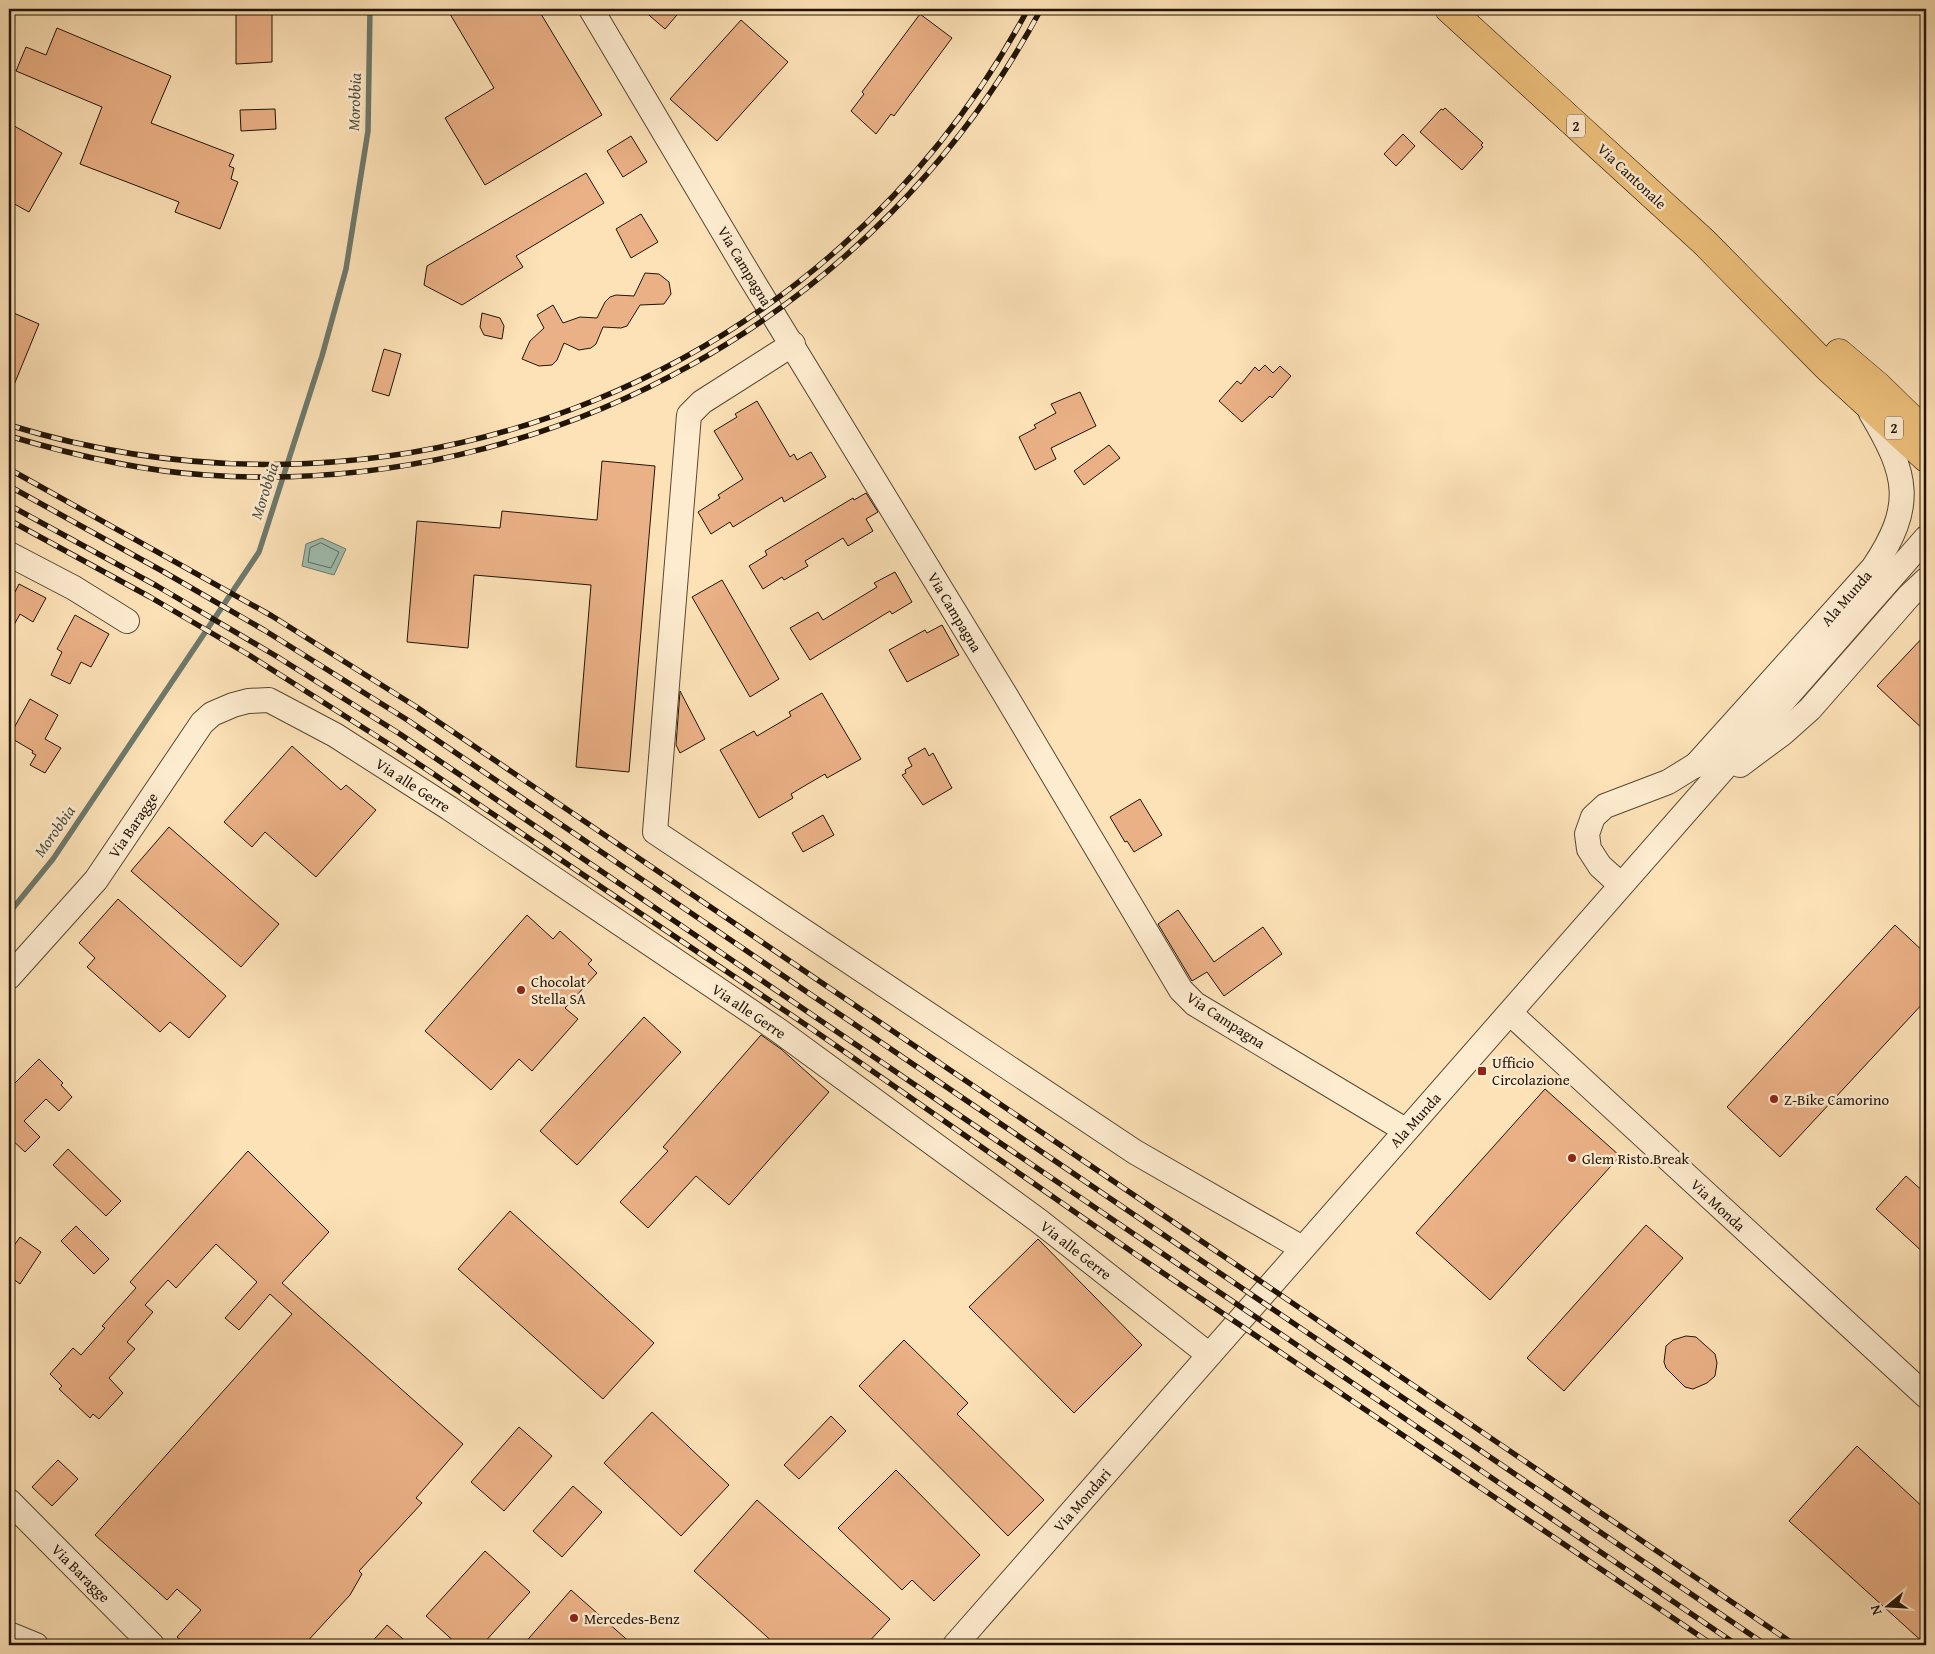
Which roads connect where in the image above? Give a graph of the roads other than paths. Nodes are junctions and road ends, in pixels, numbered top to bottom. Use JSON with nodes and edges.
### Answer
{"nodes":[{"id":1,"x":591,"y":9,"type":"edge"},
{"id":2,"x":1449,"y":9,"type":"edge"},
{"id":3,"x":792,"y":344,"type":"junction"},
{"id":4,"x":1870,"y":393,"type":"junction"},
{"id":5,"x":1926,"y":416,"type":"edge"},
{"id":6,"x":1926,"y":433,"type":"edge"},
{"id":7,"x":1926,"y":458,"type":"edge"},
{"id":8,"x":1926,"y":538,"type":"edge"},
{"id":9,"x":9,"y":554,"type":"edge"},
{"id":10,"x":1926,"y":580,"type":"edge"},
{"id":11,"x":127,"y":620,"type":"dead end"},
{"id":12,"x":269,"y":700,"type":"joint"},
{"id":13,"x":1765,"y":721,"type":"junction"},
{"id":14,"x":1695,"y":766,"type":"junction"},
{"id":15,"x":1706,"y":790,"type":"junction"},
{"id":16,"x":1621,"y":885,"type":"junction"},
{"id":17,"x":9,"y":977,"type":"edge"},
{"id":18,"x":1510,"y":1013,"type":"junction"},
{"id":19,"x":1405,"y":1130,"type":"junction"},
{"id":20,"x":1302,"y":1248,"type":"junction"},
{"id":21,"x":1208,"y":1354,"type":"junction"},
{"id":22,"x":1926,"y":1396,"type":"edge"},
{"id":23,"x":9,"y":1501,"type":"edge"},
{"id":24,"x":9,"y":1634,"type":"edge"},
{"id":25,"x":36,"y":1645,"type":"edge"},
{"id":26,"x":152,"y":1645,"type":"edge"},
{"id":27,"x":954,"y":1645,"type":"edge"}],
"edges":[{"from":1,"to":3,"type":"street","name":"Via Campagna"},
{"from":2,"to":4,"type":"main road","name":"Via Cantonale","number":"2"},
{"from":3,"to":19,"type":"street","name":"Via Campagna"},
{"from":3,"to":20,"type":"street"},
{"from":4,"to":5,"type":"street"},
{"from":4,"to":6,"type":"main road","name":"Via Cantonale","number":"2"},
{"from":4,"to":7,"type":"main road","name":"Via Cantonale","number":"2"},
{"from":4,"to":14,"type":"street","name":"Ala Munda"},
{"from":8,"to":13,"type":"street","name":"Ala Munda"},
{"from":9,"to":11,"type":"street"},
{"from":10,"to":15,"type":"street","name":"Ala Munda"},
{"from":12,"to":17,"type":"street","name":"Via Baragge"},
{"from":12,"to":21,"type":"street","name":"Via alle Gerre"},
{"from":13,"to":14,"type":"street","name":"Ala Munda"},
{"from":13,"to":15,"type":"street","name":"Ala Munda"},
{"from":14,"to":16,"type":"street","name":"Ala Munda"},
{"from":15,"to":16,"type":"street","name":"Ala Munda"},
{"from":16,"to":18,"type":"street","name":"Ala Munda"},
{"from":18,"to":19,"type":"street","name":"Ala Munda"},
{"from":18,"to":22,"type":"street","name":"Via Monda"},
{"from":19,"to":20,"type":"street","name":"Ala Munda"},
{"from":20,"to":21,"type":"street","name":"Ala Munda"},
{"from":21,"to":27,"type":"street","name":"Via Mondari"},
{"from":23,"to":26,"type":"street","name":"Via Baragge"},
{"from":24,"to":25,"type":"street"}]}
